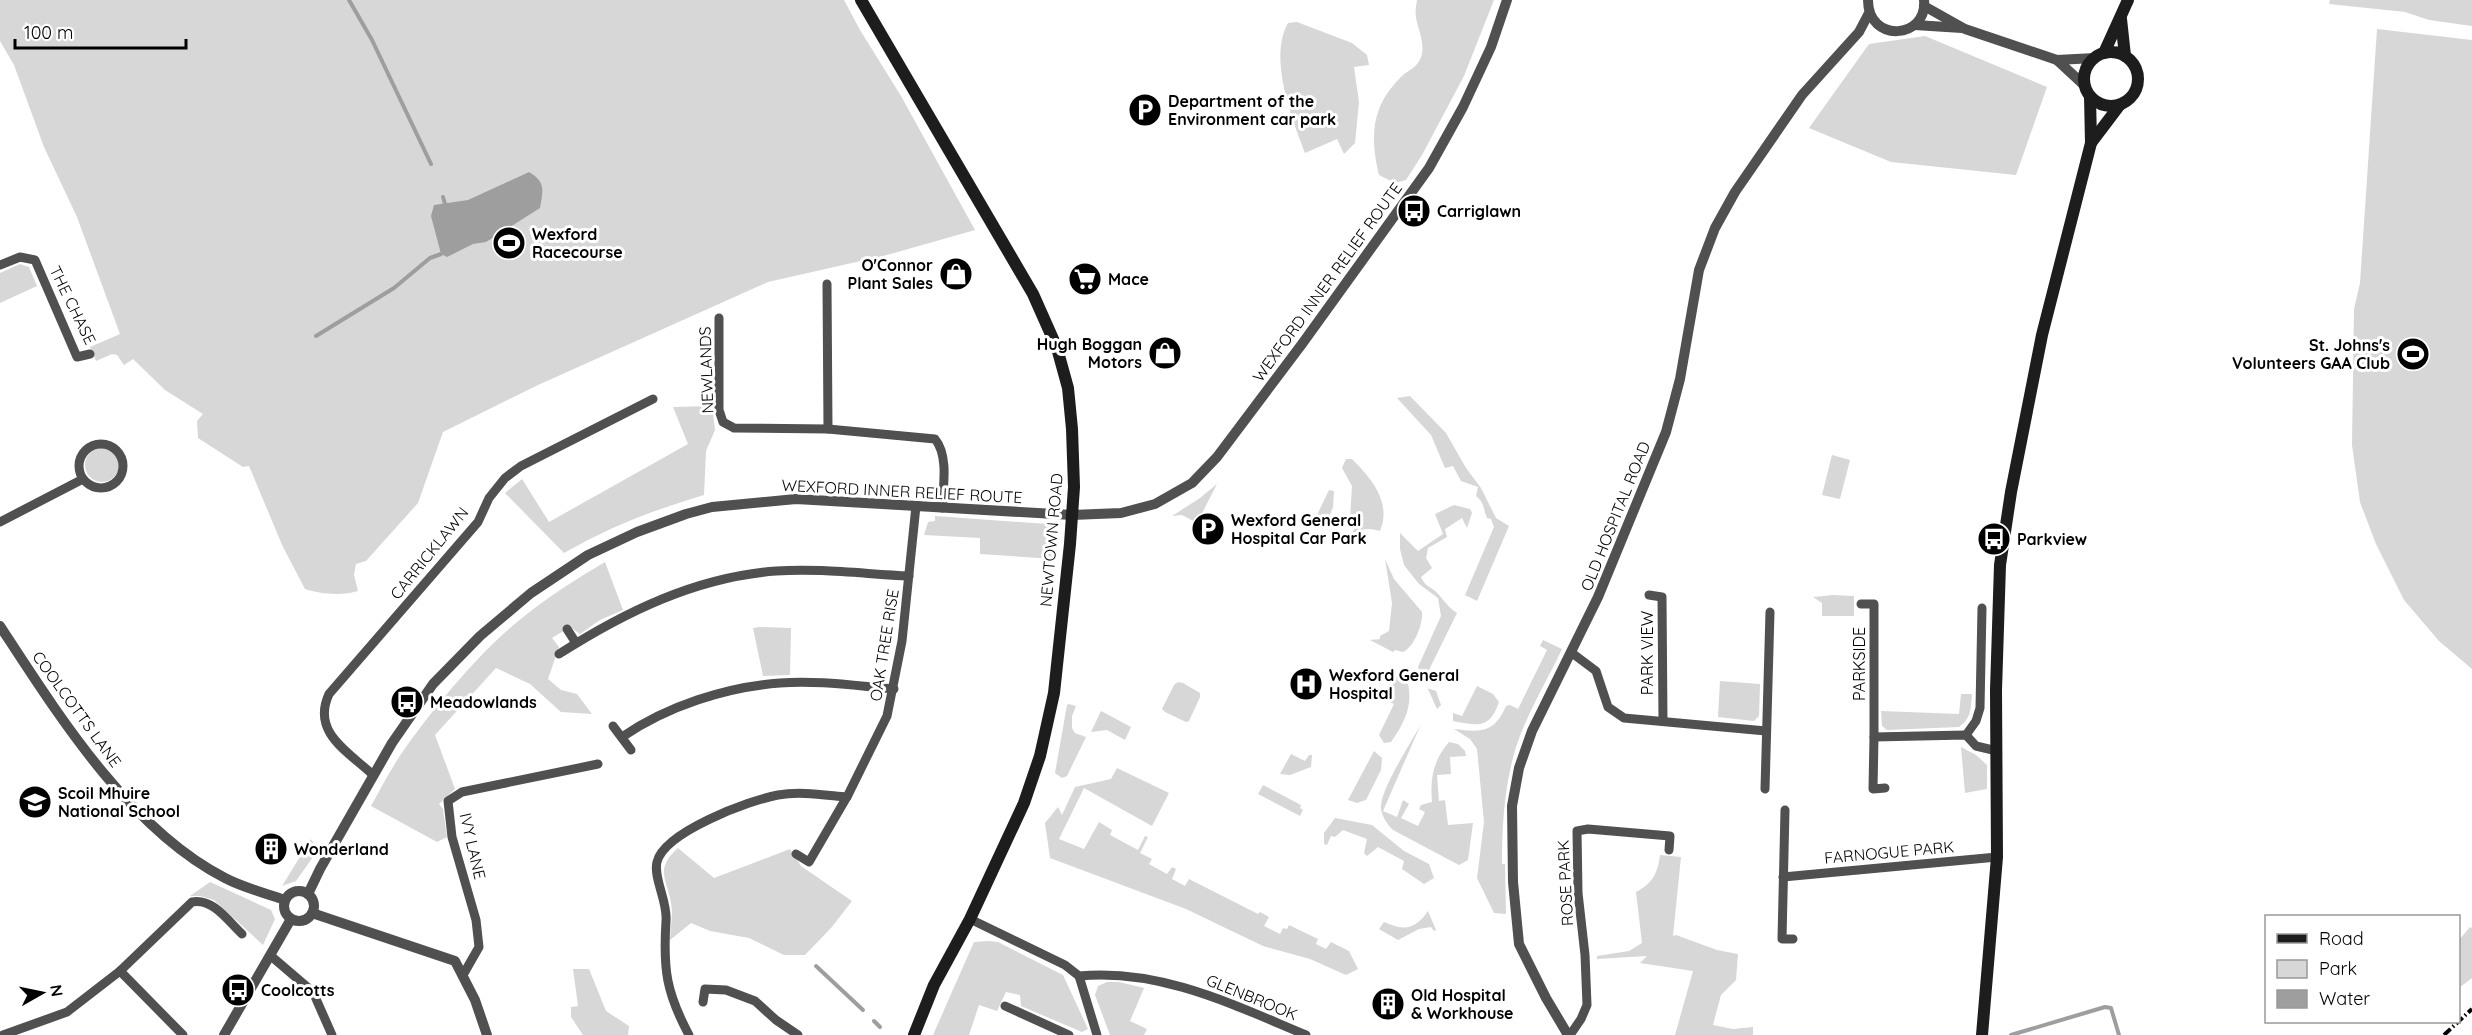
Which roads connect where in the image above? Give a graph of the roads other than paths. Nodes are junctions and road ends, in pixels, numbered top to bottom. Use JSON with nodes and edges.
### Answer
{"nodes":[{"id":1,"x":861,"y":0,"type":"edge"},
{"id":2,"x":1507,"y":0,"type":"edge"},
{"id":3,"x":1868,"y":0,"type":"edge"},
{"id":4,"x":2128,"y":0,"type":"edge"},
{"id":5,"x":1924,"y":3,"type":"edge"},
{"id":6,"x":1869,"y":13,"type":"junction"},
{"id":7,"x":2121,"y":18,"type":"junction"},
{"id":8,"x":1915,"y":25,"type":"junction"},
{"id":9,"x":1883,"y":29,"type":"junction"},
{"id":10,"x":1965,"y":29,"type":"junction"},
{"id":11,"x":1859,"y":32,"type":"junction"},
{"id":12,"x":2100,"y":55,"type":"junction"},
{"id":13,"x":2125,"y":56,"type":"junction"},
{"id":14,"x":2057,"y":60,"type":"junction"},
{"id":15,"x":2088,"y":91,"type":"junction"},
{"id":16,"x":2119,"y":106,"type":"junction"},
{"id":17,"x":2091,"y":143,"type":"junction"},
{"id":18,"x":0,"y":265,"type":"edge"},
{"id":19,"x":827,"y":284,"type":"dead end"},
{"id":20,"x":719,"y":318,"type":"dead end"},
{"id":21,"x":90,"y":354,"type":"dead end"},
{"id":22,"x":653,"y":399,"type":"dead end"},
{"id":23,"x":828,"y":429,"type":"junction"},
{"id":24,"x":83,"y":479,"type":"junction"},
{"id":25,"x":916,"y":506,"type":"junction"},
{"id":26,"x":942,"y":508,"type":"junction"},
{"id":27,"x":1072,"y":514,"type":"junction"},
{"id":28,"x":0,"y":522,"type":"edge"},
{"id":29,"x":909,"y":576,"type":"junction"},
{"id":30,"x":1649,"y":595,"type":"dead end"},
{"id":31,"x":1861,"y":604,"type":"dead end"},
{"id":32,"x":1982,"y":608,"type":"dead end"},
{"id":33,"x":1770,"y":612,"type":"dead end"},
{"id":34,"x":0,"y":626,"type":"edge"},
{"id":35,"x":567,"y":629,"type":"dead end"},
{"id":36,"x":576,"y":643,"type":"junction"},
{"id":37,"x":1572,"y":653,"type":"junction"},
{"id":38,"x":559,"y":654,"type":"dead end"},
{"id":39,"x":894,"y":689,"type":"junction"},
{"id":40,"x":1663,"y":721,"type":"junction"},
{"id":41,"x":613,"y":726,"type":"dead end"},
{"id":42,"x":1766,"y":730,"type":"junction"},
{"id":43,"x":1966,"y":735,"type":"junction"},
{"id":44,"x":622,"y":737,"type":"junction"},
{"id":45,"x":1874,"y":737,"type":"junction"},
{"id":46,"x":631,"y":750,"type":"dead end"},
{"id":47,"x":1997,"y":751,"type":"junction"},
{"id":48,"x":598,"y":764,"type":"dead end"},
{"id":49,"x":373,"y":775,"type":"junction"},
{"id":50,"x":1885,"y":788,"type":"dead end"},
{"id":51,"x":1766,"y":789,"type":"dead end"},
{"id":52,"x":847,"y":797,"type":"junction"},
{"id":53,"x":1785,"y":810,"type":"dead end"},
{"id":54,"x":1669,"y":850,"type":"dead end"},
{"id":55,"x":796,"y":854,"type":"dead end"},
{"id":56,"x":1997,"y":857,"type":"junction"},
{"id":57,"x":1783,"y":877,"type":"junction"},
{"id":58,"x":308,"y":894,"type":"junction"},
{"id":59,"x":285,"y":900,"type":"junction"},
{"id":60,"x":312,"y":913,"type":"junction"},
{"id":61,"x":291,"y":919,"type":"junction"},
{"id":62,"x":970,"y":919,"type":"junction"},
{"id":63,"x":242,"y":934,"type":"dead end"},
{"id":64,"x":1793,"y":939,"type":"dead end"},
{"id":65,"x":271,"y":956,"type":"junction"},
{"id":66,"x":120,"y":971,"type":"junction"},
{"id":67,"x":463,"y":975,"type":"junction"},
{"id":68,"x":1079,"y":976,"type":"junction"},
{"id":69,"x":703,"y":1002,"type":"dead end"},
{"id":70,"x":1005,"y":1006,"type":"dead end"},
{"id":71,"x":3,"y":1035,"type":"edge"},
{"id":72,"x":183,"y":1035,"type":"edge"},
{"id":73,"x":224,"y":1035,"type":"edge"},
{"id":74,"x":332,"y":1035,"type":"edge"},
{"id":75,"x":487,"y":1035,"type":"edge"},
{"id":76,"x":689,"y":1035,"type":"edge"},
{"id":77,"x":798,"y":1035,"type":"edge"},
{"id":78,"x":914,"y":1035,"type":"edge"},
{"id":79,"x":1069,"y":1035,"type":"edge"},
{"id":80,"x":1098,"y":1035,"type":"edge"},
{"id":81,"x":1306,"y":1035,"type":"edge"},
{"id":82,"x":1569,"y":1035,"type":"edge"},
{"id":83,"x":1982,"y":1035,"type":"edge"}],
"edges":[{"from":1,"to":27,"type":"main road","name":"NEWTOWN ROAD"},
{"from":2,"to":27,"type":"street","name":"WEXFORD INNER RELIEF ROUTE"},
{"from":3,"to":6,"type":"street"},
{"from":4,"to":7,"type":"main road"},
{"from":5,"to":8,"type":"street"},
{"from":5,"to":10,"type":"street"},
{"from":6,"to":9,"type":"street"},
{"from":6,"to":11,"type":"street","name":"OLD HOSPITAL ROAD"},
{"from":7,"to":12,"type":"main road"},
{"from":7,"to":13,"type":"main road"},
{"from":8,"to":9,"type":"street"},
{"from":8,"to":10,"type":"street"},
{"from":9,"to":11,"type":"street"},
{"from":10,"to":14,"type":"street"},
{"from":11,"to":37,"type":"street","name":"OLD HOSPITAL ROAD"},
{"from":12,"to":13,"type":"main road"},
{"from":12,"to":14,"type":"street"},
{"from":12,"to":15,"type":"main road"},
{"from":13,"to":16,"type":"main road"},
{"from":14,"to":15,"type":"street"},
{"from":15,"to":16,"type":"main road"},
{"from":15,"to":17,"type":"main road"},
{"from":16,"to":17,"type":"main road"},
{"from":17,"to":47,"type":"main road"},
{"from":18,"to":21,"type":"street","name":"THE CHASE"},
{"from":19,"to":23,"type":"street"},
{"from":20,"to":23,"type":"street","name":"NEWLANDS"},
{"from":22,"to":49,"type":"street","name":"CARRICKLAWN"},
{"from":23,"to":26,"type":"street","name":"NEWLANDS"},
{"from":24,"to":24,"type":"street"},
{"from":24,"to":28,"type":"street"},
{"from":25,"to":26,"type":"street","name":"WEXFORD INNER RELIEF ROUTE"},
{"from":25,"to":29,"type":"street","name":"OAK TREE RISE"},
{"from":25,"to":49,"type":"street","name":"WEXFORD INNER RELIEF ROUTE"},
{"from":26,"to":27,"type":"street","name":"WEXFORD INNER RELIEF ROUTE"},
{"from":27,"to":62,"type":"main road","name":"NEWTOWN ROAD"},
{"from":29,"to":36,"type":"street"},
{"from":29,"to":39,"type":"street","name":"OAK TREE RISE"},
{"from":30,"to":40,"type":"street","name":"PARK VIEW"},
{"from":31,"to":45,"type":"street","name":"PARKSIDE"},
{"from":32,"to":43,"type":"street"},
{"from":33,"to":42,"type":"street"},
{"from":34,"to":59,"type":"street","name":"COOLCOTTS LANE"},
{"from":35,"to":36,"type":"street"},
{"from":36,"to":38,"type":"street"},
{"from":37,"to":40,"type":"street","name":"PARK VIEW"},
{"from":37,"to":82,"type":"street","name":"OLD HOSPITAL ROAD"},
{"from":39,"to":44,"type":"street"},
{"from":39,"to":52,"type":"street","name":"OAK TREE RISE"},
{"from":40,"to":42,"type":"street","name":"PARK VIEW"},
{"from":41,"to":44,"type":"street"},
{"from":42,"to":51,"type":"street"},
{"from":43,"to":45,"type":"street"},
{"from":43,"to":47,"type":"street"},
{"from":44,"to":46,"type":"street"},
{"from":45,"to":50,"type":"street","name":"PARKSIDE"},
{"from":47,"to":56,"type":"main road"},
{"from":48,"to":67,"type":"street","name":"IVY LANE"},
{"from":49,"to":58,"type":"street","name":"WEXFORD INNER RELIEF ROUTE"},
{"from":52,"to":55,"type":"street","name":"OAK TREE RISE"},
{"from":52,"to":76,"type":"street"},
{"from":53,"to":57,"type":"street"},
{"from":54,"to":82,"type":"street","name":"ROSE PARK"},
{"from":56,"to":57,"type":"street","name":"FARNOGUE PARK"},
{"from":56,"to":83,"type":"main road"},
{"from":57,"to":64,"type":"street"},
{"from":58,"to":59,"type":"street"},
{"from":58,"to":60,"type":"street"},
{"from":59,"to":61,"type":"street"},
{"from":60,"to":61,"type":"street"},
{"from":60,"to":67,"type":"street"},
{"from":61,"to":65,"type":"street"},
{"from":62,"to":68,"type":"street"},
{"from":62,"to":78,"type":"main road","name":"NEWTOWN ROAD"},
{"from":63,"to":66,"type":"street"},
{"from":65,"to":73,"type":"street"},
{"from":65,"to":74,"type":"street"},
{"from":66,"to":71,"type":"street"},
{"from":66,"to":72,"type":"street"},
{"from":67,"to":75,"type":"street"},
{"from":68,"to":80,"type":"street"},
{"from":68,"to":81,"type":"street","name":"GLENBROOK"},
{"from":69,"to":77,"type":"street"},
{"from":70,"to":79,"type":"street"}]}
